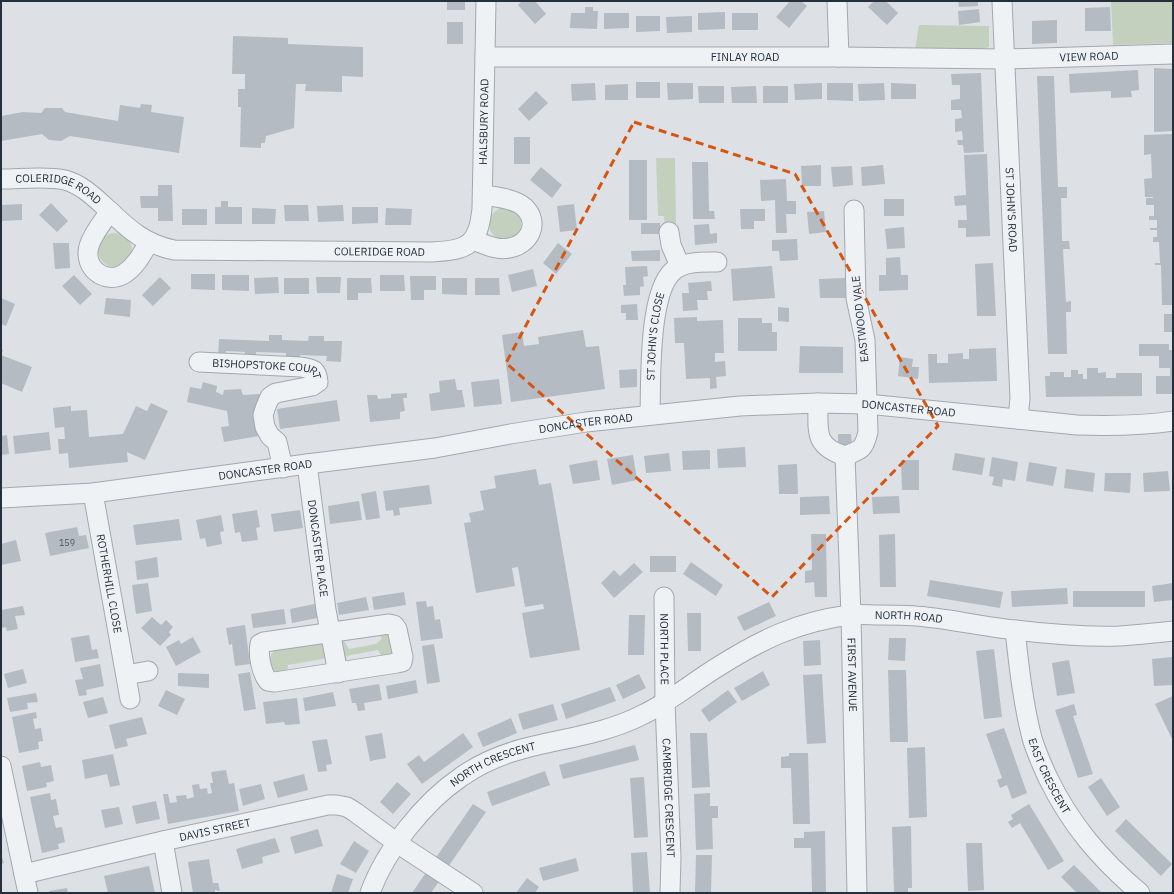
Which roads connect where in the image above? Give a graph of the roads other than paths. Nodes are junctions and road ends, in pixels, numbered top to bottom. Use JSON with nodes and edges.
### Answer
{"nodes":[{"id":1,"x":486,"y":1,"type":"edge"},
{"id":2,"x":837,"y":1,"type":"edge"},
{"id":3,"x":1002,"y":1,"type":"edge"},
{"id":4,"x":1173,"y":54,"type":"edge"},
{"id":5,"x":485,"y":57,"type":"junction"},
{"id":6,"x":839,"y":57,"type":"junction"},
{"id":7,"x":1004,"y":59,"type":"junction"},
{"id":8,"x":1,"y":179,"type":"edge"},
{"id":9,"x":482,"y":195,"type":"junction"},
{"id":10,"x":854,"y":210,"type":"dead end"},
{"id":11,"x":110,"y":211,"type":"junction"},
{"id":12,"x":669,"y":232,"type":"dead end"},
{"id":13,"x":473,"y":240,"type":"junction"},
{"id":14,"x":148,"y":242,"type":"junction"},
{"id":15,"x":717,"y":262,"type":"dead end"},
{"id":16,"x":680,"y":266,"type":"junction"},
{"id":17,"x":199,"y":362,"type":"dead end"},
{"id":18,"x":818,"y":403,"type":"junction"},
{"id":19,"x":867,"y":404,"type":"junction"},
{"id":20,"x":650,"y":415,"type":"junction"},
{"id":21,"x":1018,"y":419,"type":"junction"},
{"id":22,"x":1173,"y":421,"type":"edge"},
{"id":23,"x":845,"y":456,"type":"junction"},
{"id":24,"x":307,"y":464,"type":"junction"},
{"id":25,"x":283,"y":468,"type":"junction"},
{"id":26,"x":93,"y":493,"type":"junction"},
{"id":27,"x":1,"y":498,"type":"edge"},
{"id":28,"x":664,"y":597,"type":"dead end"},
{"id":29,"x":852,"y":615,"type":"junction"},
{"id":30,"x":1015,"y":630,"type":"junction"},
{"id":31,"x":1173,"y":631,"type":"edge"},
{"id":32,"x":330,"y":632,"type":"junction"},
{"id":33,"x":148,"y":671,"type":"dead end"},
{"id":34,"x":338,"y":672,"type":"junction"},
{"id":35,"x":126,"y":674,"type":"junction"},
{"id":36,"x":130,"y":699,"type":"dead end"},
{"id":37,"x":665,"y":702,"type":"junction"},
{"id":38,"x":1,"y":766,"type":"edge"},
{"id":39,"x":162,"y":841,"type":"junction"},
{"id":40,"x":397,"y":843,"type":"junction"},
{"id":41,"x":24,"y":874,"type":"junction"},
{"id":42,"x":28,"y":893,"type":"edge"},
{"id":43,"x":172,"y":893,"type":"edge"},
{"id":44,"x":370,"y":893,"type":"edge"},
{"id":45,"x":473,"y":893,"type":"edge"},
{"id":46,"x":670,"y":893,"type":"edge"},
{"id":47,"x":857,"y":893,"type":"edge"},
{"id":48,"x":1140,"y":893,"type":"edge"}],
"edges":[{"from":1,"to":5,"type":"street","name":"HALSBURY ROAD"},
{"from":2,"to":6,"type":"street"},
{"from":3,"to":7,"type":"street","name":"ST JOHN'S ROAD"},
{"from":4,"to":7,"type":"street","name":"VIEW ROAD"},
{"from":5,"to":6,"type":"street","name":"FINLAY ROAD"},
{"from":5,"to":9,"type":"street","name":"HALSBURY ROAD"},
{"from":6,"to":7,"type":"street","name":"FINLAY ROAD"},
{"from":7,"to":21,"type":"street","name":"ST JOHN'S ROAD"},
{"from":8,"to":11,"type":"street","name":"COLERIDGE ROAD"},
{"from":9,"to":13,"type":"street","name":"HALSBURY ROAD"},
{"from":9,"to":13,"type":"street"},
{"from":10,"to":19,"type":"street","name":"EASTWOOD VALE"},
{"from":11,"to":14,"type":"street","name":"COLERIDGE ROAD"},
{"from":11,"to":14,"type":"street","name":"COLERIDGE ROAD"},
{"from":12,"to":16,"type":"street"},
{"from":13,"to":14,"type":"street","name":"COLERIDGE ROAD"},
{"from":15,"to":16,"type":"street"},
{"from":16,"to":20,"type":"street","name":"ST JOHN'S CLOSE"},
{"from":17,"to":25,"type":"street","name":"BISHOPSTOKE COURT"},
{"from":18,"to":19,"type":"street","name":"DONCASTER ROAD"},
{"from":18,"to":20,"type":"street","name":"DONCASTER ROAD"},
{"from":18,"to":23,"type":"street"},
{"from":19,"to":21,"type":"street","name":"DONCASTER ROAD"},
{"from":19,"to":23,"type":"street"},
{"from":20,"to":24,"type":"street","name":"DONCASTER ROAD"},
{"from":21,"to":22,"type":"street","name":"DONCASTER ROAD"},
{"from":23,"to":29,"type":"street","name":"FIRST AVENUE"},
{"from":24,"to":25,"type":"street","name":"DONCASTER ROAD"},
{"from":24,"to":32,"type":"street","name":"DONCASTER PLACE"},
{"from":25,"to":26,"type":"street","name":"DONCASTER ROAD"},
{"from":26,"to":27,"type":"street","name":"DONCASTER ROAD"},
{"from":26,"to":35,"type":"street","name":"ROTHERHILL CLOSE"},
{"from":28,"to":37,"type":"street","name":"NORTH PLACE"},
{"from":29,"to":30,"type":"street","name":"NORTH ROAD"},
{"from":29,"to":37,"type":"street","name":"NORTH ROAD"},
{"from":29,"to":47,"type":"street","name":"FIRST AVENUE"},
{"from":30,"to":31,"type":"street","name":"NORTH ROAD"},
{"from":30,"to":48,"type":"street","name":"EAST CRESCENT"},
{"from":32,"to":34,"type":"street","name":"DONCASTER PLACE"},
{"from":32,"to":34,"type":"street"},
{"from":32,"to":34,"type":"street"},
{"from":33,"to":35,"type":"street"},
{"from":35,"to":36,"type":"street","name":"ROTHERHILL CLOSE"},
{"from":37,"to":40,"type":"street","name":"NORTH CRESCENT"},
{"from":37,"to":46,"type":"street","name":"CAMBRIDGE CRESCENT"},
{"from":38,"to":41,"type":"street"},
{"from":39,"to":40,"type":"street","name":"DAVIS STREET"},
{"from":39,"to":41,"type":"street","name":"DAVIS STREET"},
{"from":39,"to":43,"type":"street"},
{"from":40,"to":44,"type":"street","name":"NORTH CRESCENT"},
{"from":40,"to":45,"type":"street","name":"DAVIS STREET"},
{"from":41,"to":42,"type":"street"}]}
